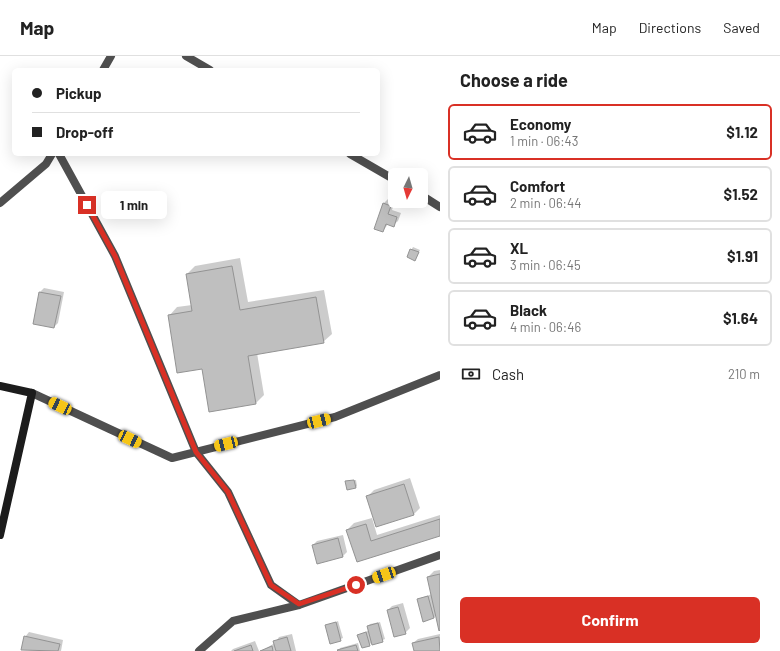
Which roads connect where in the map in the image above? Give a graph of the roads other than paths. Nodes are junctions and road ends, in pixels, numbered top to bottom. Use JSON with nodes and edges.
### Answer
{"nodes":[{"id":1,"x":111,"y":56,"type":"edge"},
{"id":2,"x":186,"y":56,"type":"edge"},
{"id":3,"x":104,"y":68,"type":"edge"},
{"id":4,"x":207,"y":68,"type":"edge"},
{"id":5,"x":51,"y":156,"type":"edge"},
{"id":6,"x":60,"y":156,"type":"edge"},
{"id":7,"x":353,"y":156,"type":"edge"},
{"id":8,"x":388,"y":176,"type":"edge"},
{"id":9,"x":428,"y":200,"type":"edge"},
{"id":10,"x":0,"y":203,"type":"edge"},
{"id":11,"x":440,"y":207,"type":"edge"},
{"id":12,"x":440,"y":375,"type":"edge"},
{"id":13,"x":0,"y":386,"type":"edge"},
{"id":14,"x":32,"y":393,"type":"junction"},
{"id":15,"x":196,"y":452,"type":"junction"},
{"id":16,"x":0,"y":535,"type":"edge"},
{"id":17,"x":440,"y":555,"type":"edge"},
{"id":18,"x":299,"y":604,"type":"junction"},
{"id":19,"x":199,"y":651,"type":"edge"}],
"edges":[{"from":1,"to":3,"type":"street"},
{"from":2,"to":4,"type":"street"},
{"from":5,"to":10,"type":"street"},
{"from":6,"to":15,"type":"street"},
{"from":7,"to":8,"type":"street"},
{"from":9,"to":11,"type":"street"},
{"from":12,"to":15,"type":"street"},
{"from":13,"to":14,"type":"main road"},
{"from":14,"to":15,"type":"street"},
{"from":14,"to":16,"type":"main road"},
{"from":15,"to":18,"type":"street"},
{"from":17,"to":18,"type":"street"},
{"from":18,"to":19,"type":"street"}]}
